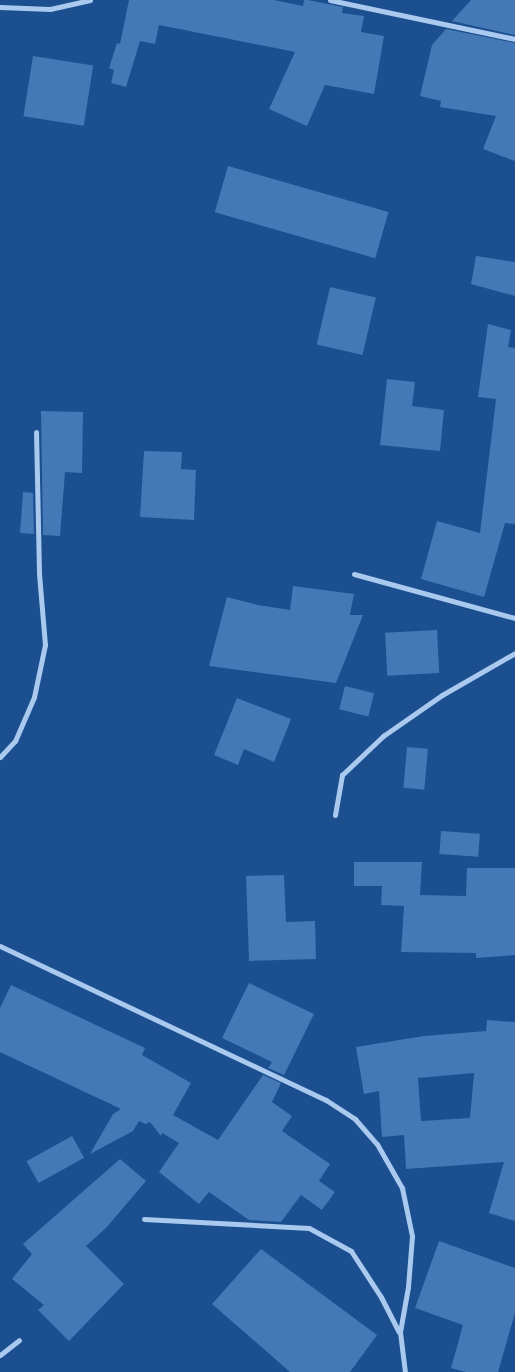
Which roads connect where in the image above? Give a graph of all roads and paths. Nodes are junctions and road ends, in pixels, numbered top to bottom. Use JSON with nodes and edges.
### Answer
{"nodes":[{"id":1,"x":90,"y":0,"type":"edge"},
{"id":2,"x":330,"y":0,"type":"edge"},
{"id":3,"x":0,"y":7,"type":"edge"},
{"id":4,"x":515,"y":39,"type":"edge"},
{"id":5,"x":36,"y":432,"type":"dead end"},
{"id":6,"x":354,"y":574,"type":"dead end"},
{"id":7,"x":515,"y":618,"type":"edge"},
{"id":8,"x":515,"y":653,"type":"edge"},
{"id":9,"x":0,"y":757,"type":"edge"},
{"id":10,"x":335,"y":815,"type":"dead end"},
{"id":11,"x":0,"y":946,"type":"edge"},
{"id":12,"x":144,"y":1219,"type":"dead end"},
{"id":13,"x":400,"y":1332,"type":"junction"},
{"id":14,"x":19,"y":1340,"type":"dead end"},
{"id":15,"x":0,"y":1355,"type":"edge"},
{"id":16,"x":405,"y":1372,"type":"edge"}],
"edges":[{"from":1,"to":3,"type":"street"},
{"from":2,"to":4,"type":"street"},
{"from":5,"to":9,"type":"street"},
{"from":6,"to":7,"type":"street"},
{"from":8,"to":10,"type":"street"},
{"from":11,"to":13,"type":"street"},
{"from":12,"to":13,"type":"street"},
{"from":13,"to":16,"type":"street"},
{"from":14,"to":15,"type":"street"}]}
